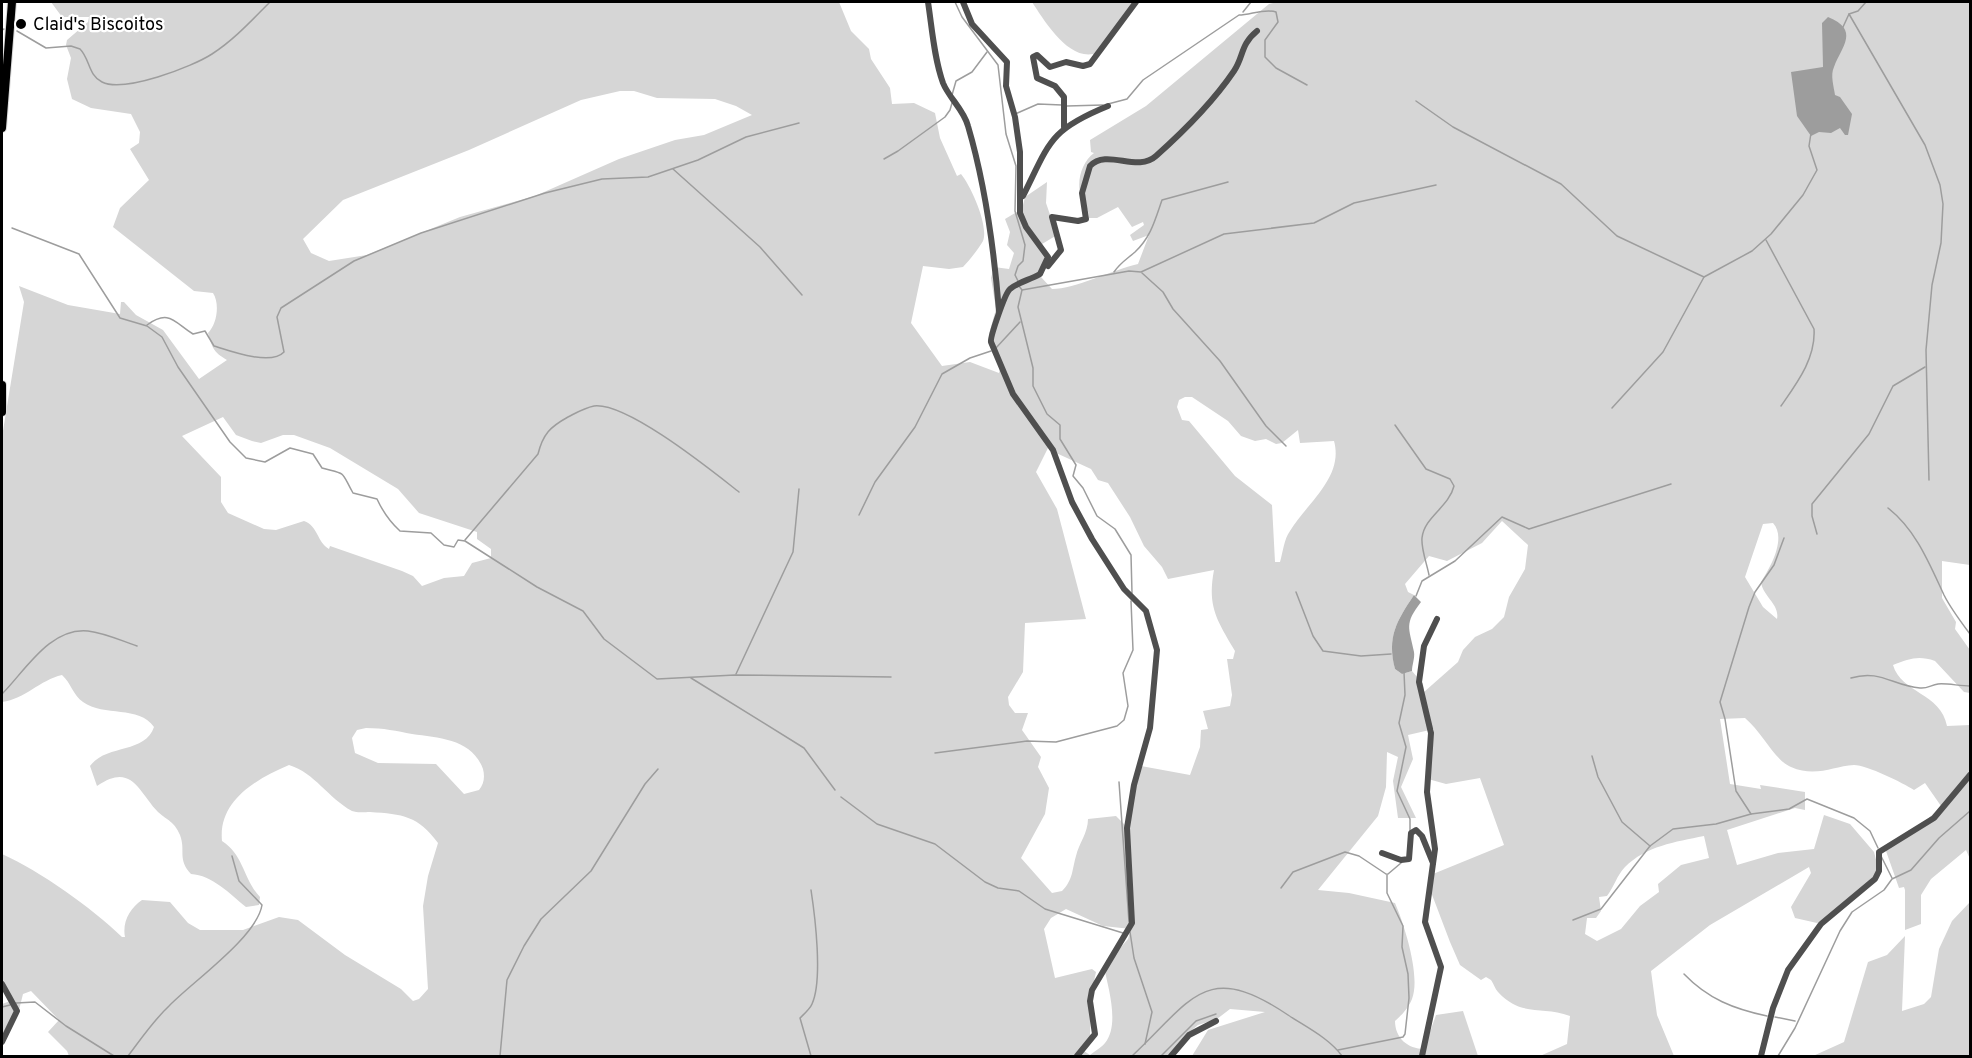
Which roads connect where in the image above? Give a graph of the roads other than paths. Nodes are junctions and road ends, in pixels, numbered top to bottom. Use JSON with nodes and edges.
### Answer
{"nodes":[{"id":1,"x":12,"y":2,"type":"edge"},
{"id":2,"x":928,"y":2,"type":"edge"},
{"id":3,"x":963,"y":2,"type":"edge"},
{"id":4,"x":1136,"y":2,"type":"edge"},
{"id":5,"x":1257,"y":31,"type":"dead end"},
{"id":6,"x":1108,"y":106,"type":"dead end"},
{"id":7,"x":1064,"y":127,"type":"junction"},
{"id":8,"x":2,"y":128,"type":"edge"},
{"id":9,"x":1022,"y":199,"type":"junction"},
{"id":10,"x":1044,"y":270,"type":"junction"},
{"id":11,"x":999,"y":318,"type":"junction"},
{"id":12,"x":2,"y":385,"type":"edge"},
{"id":13,"x":2,"y":412,"type":"edge"},
{"id":14,"x":1437,"y":619,"type":"dead end"},
{"id":15,"x":1971,"y":775,"type":"edge"},
{"id":16,"x":1382,"y":853,"type":"dead end"},
{"id":17,"x":1434,"y":863,"type":"junction"},
{"id":18,"x":2,"y":984,"type":"edge"},
{"id":19,"x":1216,"y":1020,"type":"dead end"},
{"id":20,"x":2,"y":1042,"type":"edge"},
{"id":21,"x":1077,"y":1056,"type":"edge"},
{"id":22,"x":1171,"y":1056,"type":"edge"},
{"id":23,"x":1422,"y":1056,"type":"edge"},
{"id":24,"x":1761,"y":1056,"type":"edge"}],
"edges":[{"from":1,"to":8,"type":"main road"},
{"from":2,"to":11,"type":"street"},
{"from":3,"to":9,"type":"street"},
{"from":4,"to":7,"type":"street"},
{"from":5,"to":10,"type":"street"},
{"from":6,"to":7,"type":"street"},
{"from":7,"to":9,"type":"street"},
{"from":9,"to":10,"type":"street"},
{"from":10,"to":11,"type":"street"},
{"from":11,"to":21,"type":"street"},
{"from":12,"to":13,"type":"main road"},
{"from":14,"to":17,"type":"street"},
{"from":15,"to":24,"type":"street"},
{"from":16,"to":17,"type":"street"},
{"from":17,"to":23,"type":"street"},
{"from":18,"to":20,"type":"street"},
{"from":19,"to":22,"type":"street"}]}
